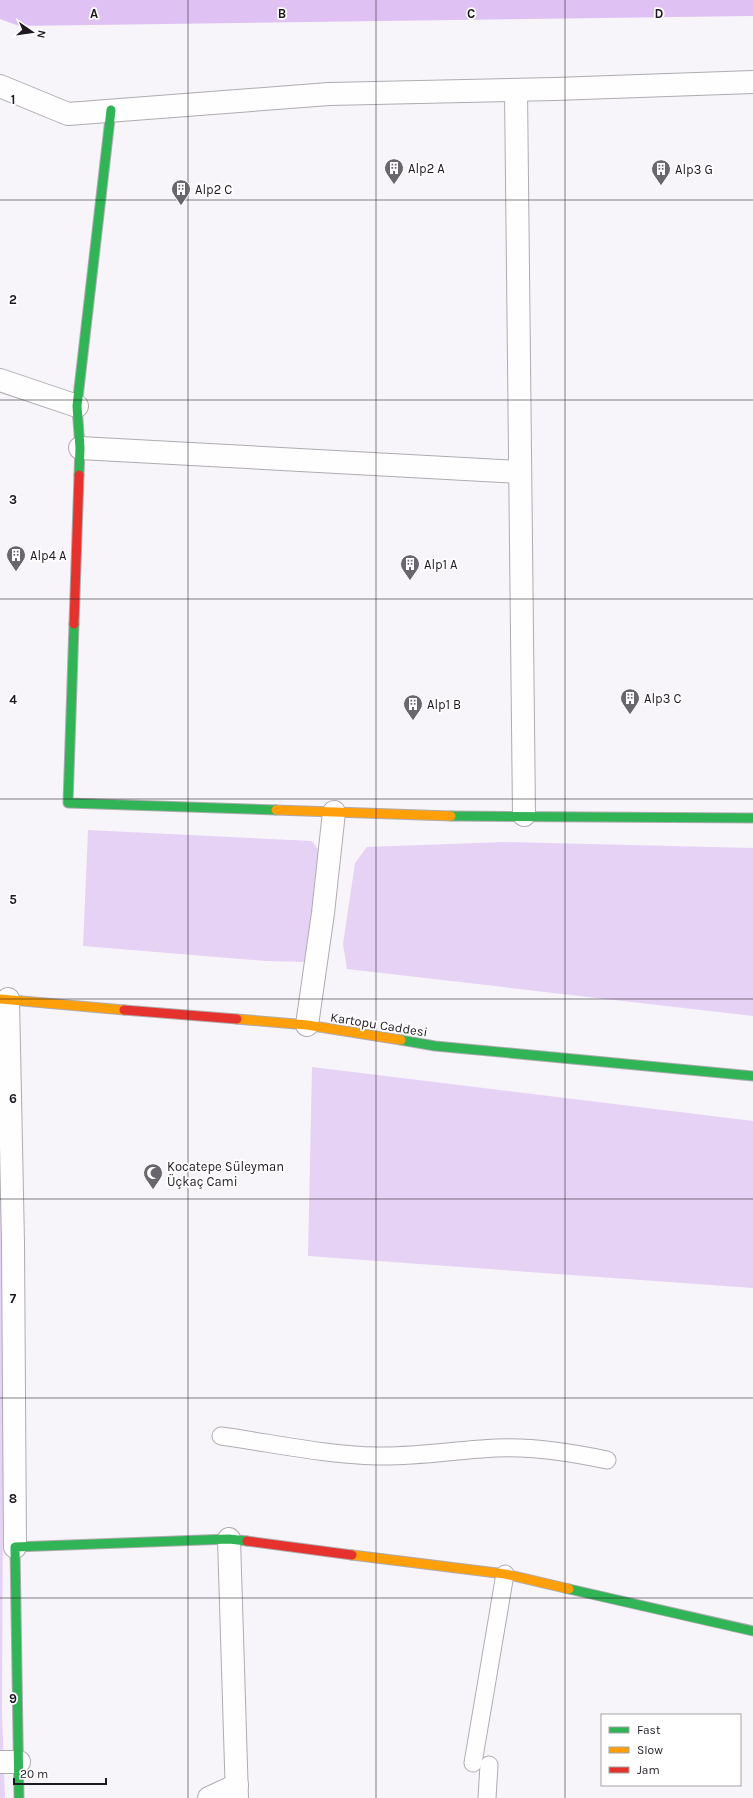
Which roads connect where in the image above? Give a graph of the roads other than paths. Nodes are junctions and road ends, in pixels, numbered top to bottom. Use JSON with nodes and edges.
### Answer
{"nodes":[{"id":1,"x":753,"y":82,"type":"edge"},
{"id":2,"x":0,"y":86,"type":"edge"},
{"id":3,"x":516,"y":90,"type":"junction"},
{"id":4,"x":111,"y":110,"type":"junction"},
{"id":5,"x":0,"y":380,"type":"edge"},
{"id":6,"x":77,"y":406,"type":"junction"},
{"id":7,"x":80,"y":448,"type":"junction"},
{"id":8,"x":520,"y":472,"type":"junction"},
{"id":9,"x":334,"y":812,"type":"junction"},
{"id":10,"x":524,"y":815,"type":"junction"},
{"id":11,"x":753,"y":818,"type":"edge"},
{"id":12,"x":4,"y":999,"type":"edge"},
{"id":13,"x":308,"y":1025,"type":"junction"},
{"id":14,"x":753,"y":1076,"type":"edge"},
{"id":15,"x":221,"y":1436,"type":"dead end"},
{"id":16,"x":607,"y":1460,"type":"dead end"},
{"id":17,"x":229,"y":1538,"type":"junction"},
{"id":18,"x":14,"y":1547,"type":"junction"},
{"id":19,"x":505,"y":1574,"type":"junction"},
{"id":20,"x":753,"y":1631,"type":"edge"},
{"id":21,"x":10,"y":1762,"type":"edge"},
{"id":22,"x":237,"y":1792,"type":"edge"},
{"id":23,"x":19,"y":1798,"type":"edge"},
{"id":24,"x":208,"y":1798,"type":"edge"},
{"id":25,"x":488,"y":1798,"type":"edge"}],
"edges":[{"from":1,"to":3,"type":"street"},
{"from":2,"to":4,"type":"street"},
{"from":3,"to":4,"type":"street"},
{"from":3,"to":8,"type":"street"},
{"from":4,"to":6,"type":"street"},
{"from":5,"to":6,"type":"street"},
{"from":6,"to":7,"type":"street"},
{"from":7,"to":8,"type":"street"},
{"from":7,"to":9,"type":"street"},
{"from":8,"to":10,"type":"street"},
{"from":9,"to":10,"type":"street"},
{"from":9,"to":13,"type":"street"},
{"from":10,"to":11,"type":"street"},
{"from":12,"to":13,"type":"street","name":"Kartopu Caddesi"},
{"from":12,"to":18,"type":"street"},
{"from":13,"to":14,"type":"street","name":"Kartopu Caddesi"},
{"from":15,"to":16,"type":"lane"},
{"from":17,"to":18,"type":"street"},
{"from":17,"to":19,"type":"street"},
{"from":17,"to":22,"type":"street"},
{"from":18,"to":21,"type":"street"},
{"from":19,"to":20,"type":"street"},
{"from":19,"to":25,"type":"lane"},
{"from":21,"to":23,"type":"street"},
{"from":22,"to":24,"type":"street"}]}
